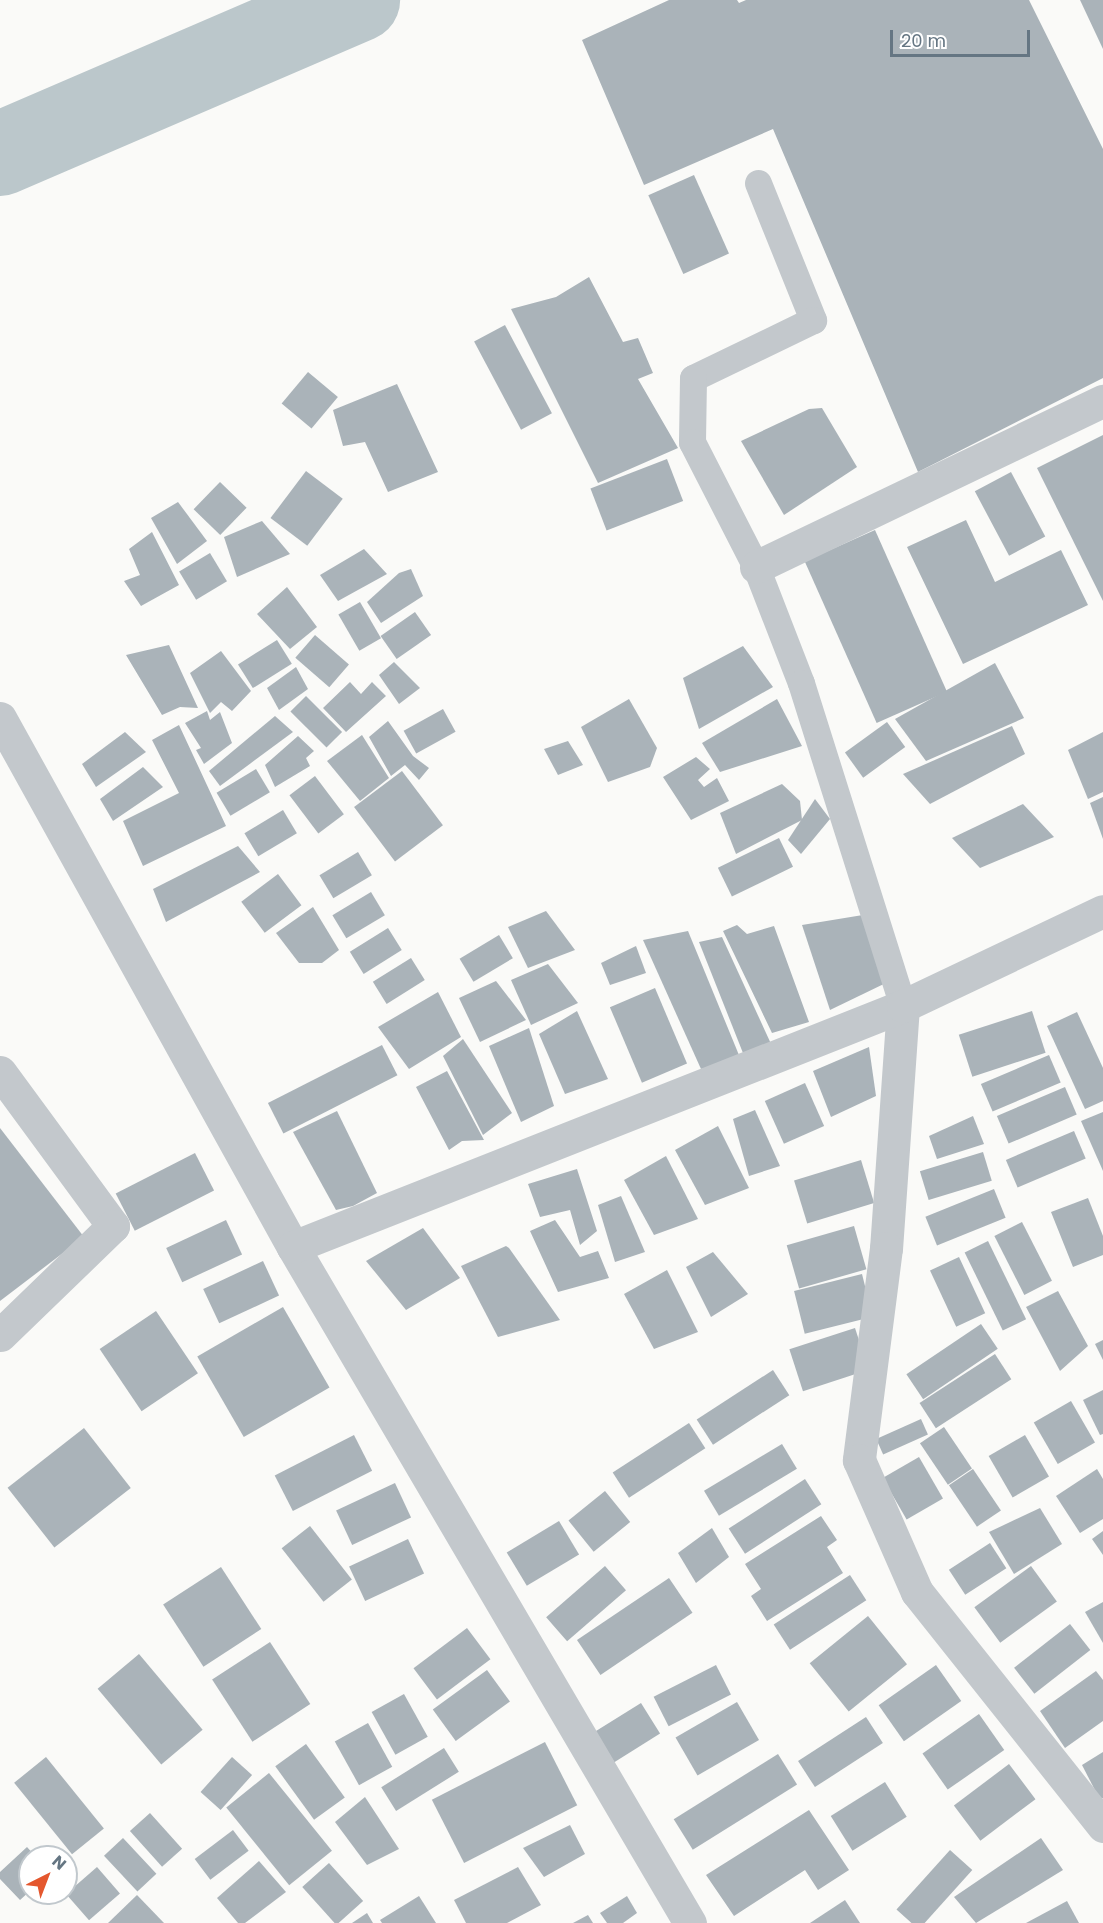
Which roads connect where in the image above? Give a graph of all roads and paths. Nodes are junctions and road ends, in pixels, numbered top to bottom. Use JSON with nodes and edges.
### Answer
{"nodes":[{"id":1,"x":758,"y":183,"type":"dead end"},
{"id":2,"x":1103,"y":401,"type":"edge"},
{"id":3,"x":756,"y":567,"type":"junction"},
{"id":4,"x":0,"y":718,"type":"edge"},
{"id":5,"x":1103,"y":911,"type":"edge"},
{"id":6,"x":903,"y":1006,"type":"junction"},
{"id":7,"x":0,"y":1072,"type":"edge"},
{"id":8,"x":293,"y":1247,"type":"junction"},
{"id":9,"x":0,"y":1335,"type":"edge"},
{"id":10,"x":1102,"y":1822,"type":"edge"},
{"id":11,"x":690,"y":1923,"type":"edge"}],
"edges":[{"from":1,"to":3,"type":"lane"},
{"from":2,"to":3,"type":"street"},
{"from":3,"to":6,"type":"lane"},
{"from":4,"to":8,"type":"street"},
{"from":5,"to":6,"type":"street"},
{"from":6,"to":8,"type":"street"},
{"from":6,"to":10,"type":"street"},
{"from":7,"to":9,"type":"street"},
{"from":8,"to":11,"type":"street"}]}
